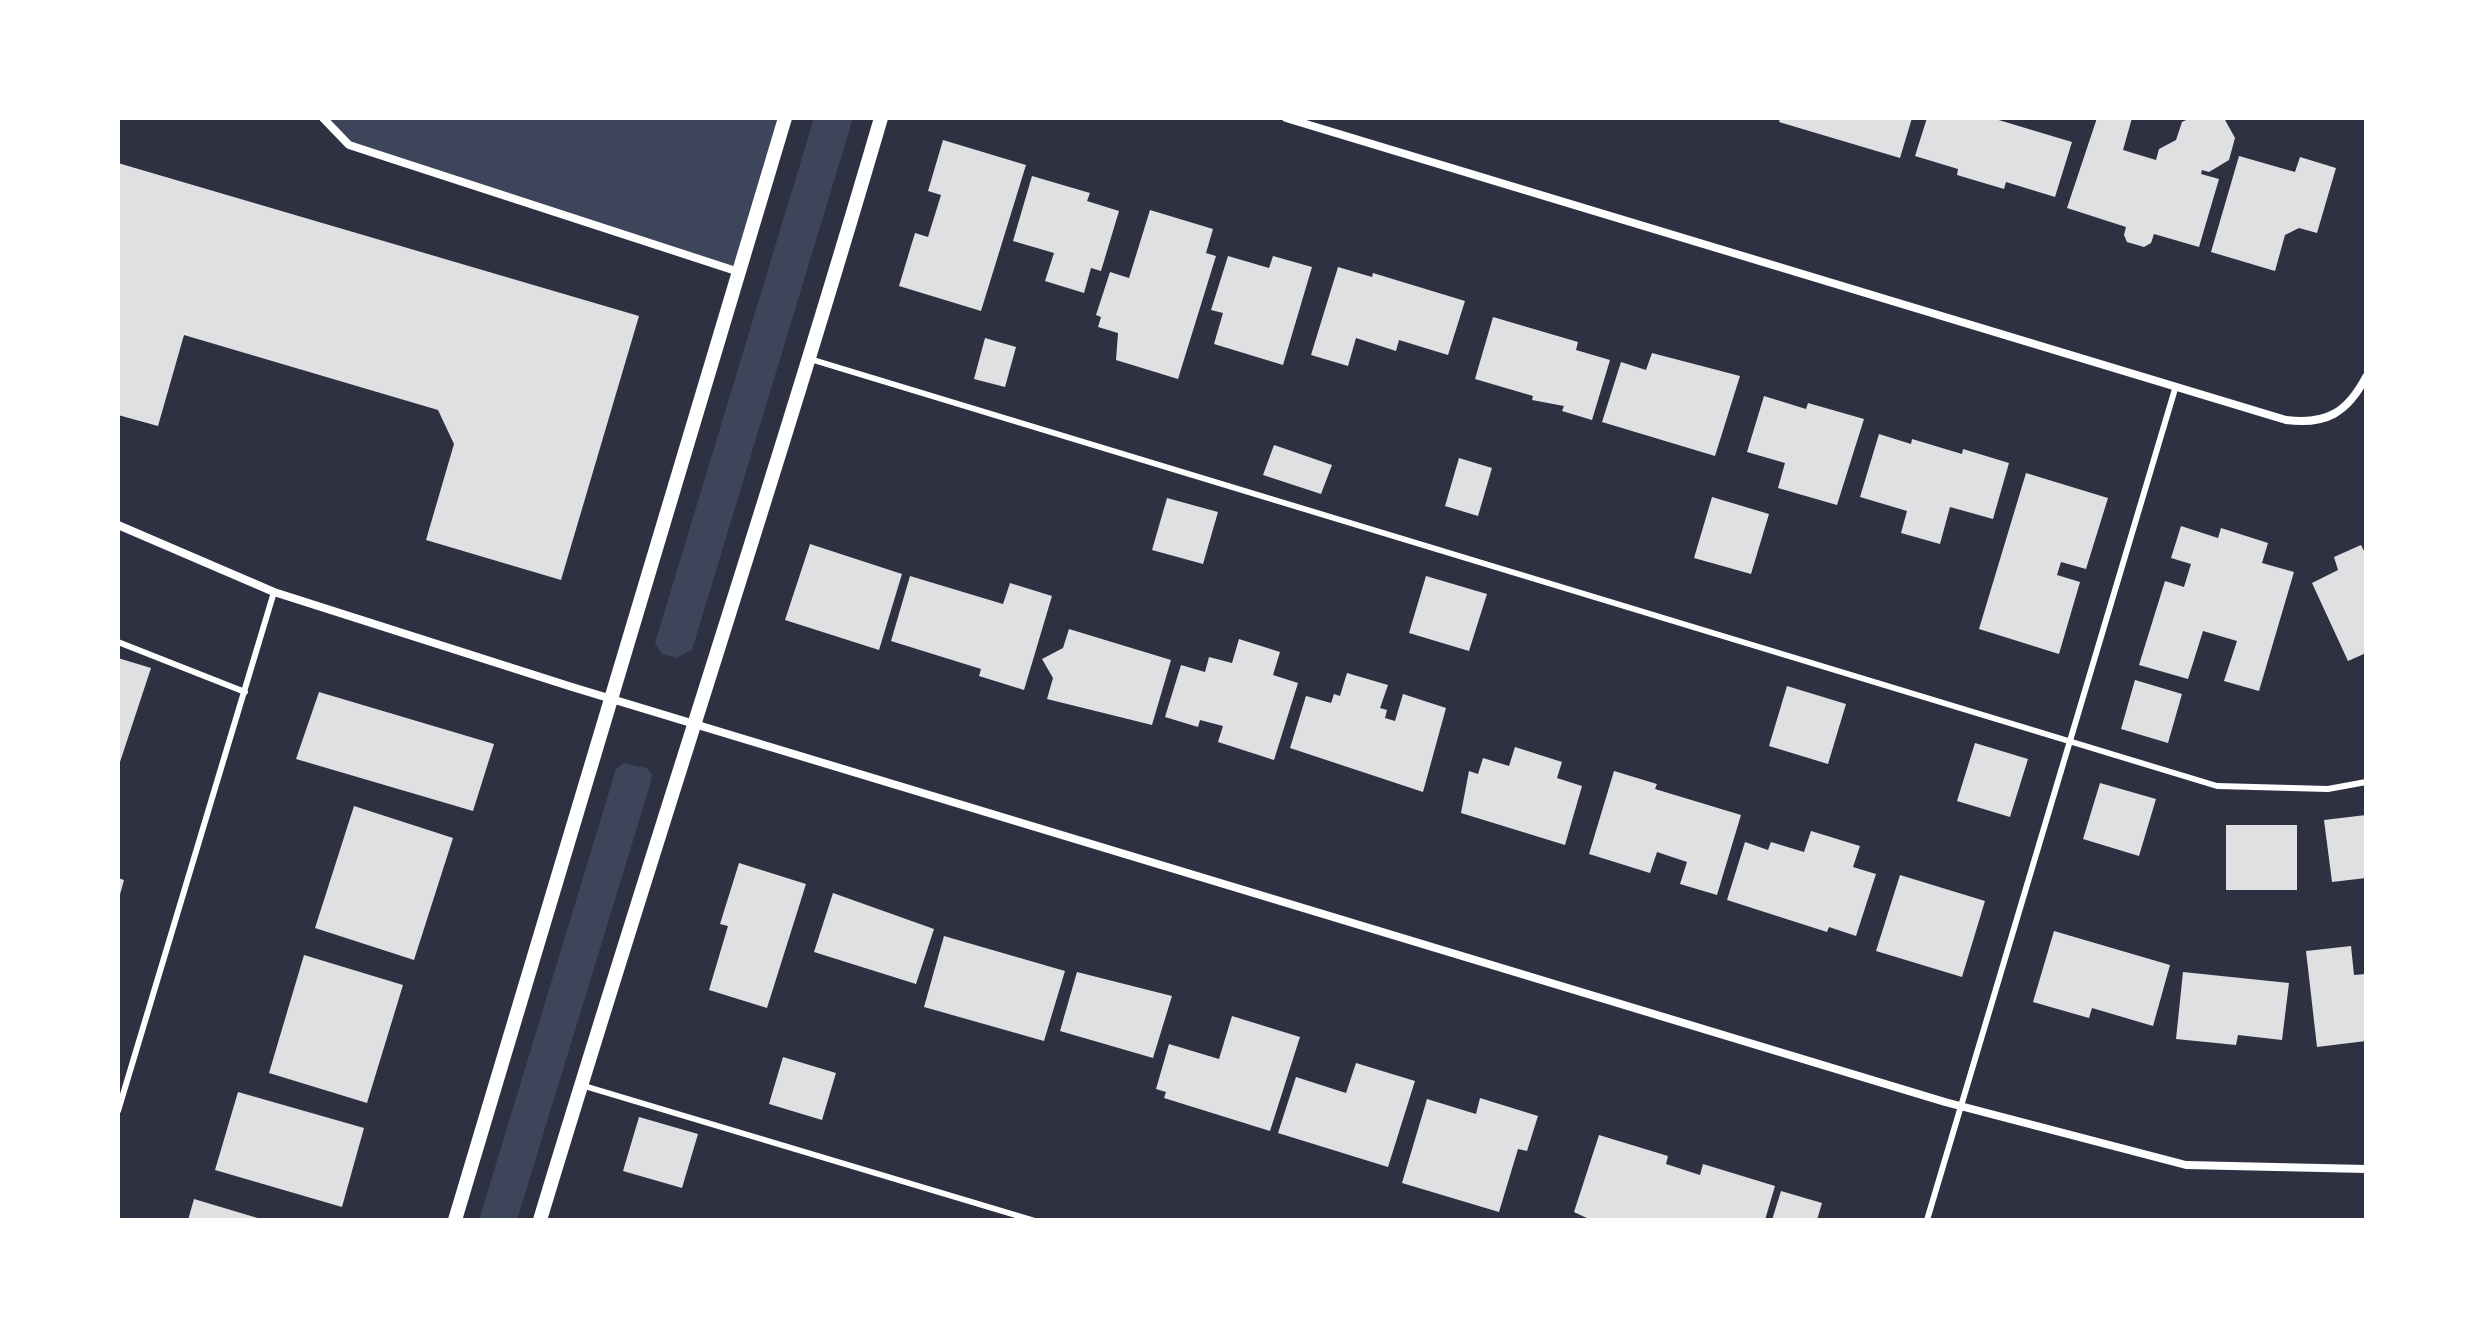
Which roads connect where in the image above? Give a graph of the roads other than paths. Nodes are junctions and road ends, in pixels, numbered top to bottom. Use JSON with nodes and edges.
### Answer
{"nodes":[{"id":1,"x":323,"y":118,"type":"edge"},
{"id":2,"x":785,"y":118,"type":"edge"},
{"id":3,"x":881,"y":118,"type":"edge"},
{"id":4,"x":1286,"y":118,"type":"edge"},
{"id":5,"x":739,"y":272,"type":"junction"},
{"id":6,"x":810,"y":359,"type":"junction"},
{"id":7,"x":2366,"y":377,"type":"edge"},
{"id":8,"x":2175,"y":389,"type":"junction"},
{"id":9,"x":118,"y":525,"type":"edge"},
{"id":10,"x":274,"y":592,"type":"junction"},
{"id":11,"x":118,"y":642,"type":"edge"},
{"id":12,"x":245,"y":692,"type":"junction"},
{"id":13,"x":613,"y":697,"type":"junction"},
{"id":14,"x":693,"y":721,"type":"junction"},
{"id":15,"x":2069,"y":742,"type":"junction"},
{"id":16,"x":2366,"y":782,"type":"edge"},
{"id":17,"x":581,"y":1085,"type":"junction"},
{"id":18,"x":1961,"y":1106,"type":"junction"},
{"id":19,"x":118,"y":1111,"type":"edge"},
{"id":20,"x":2366,"y":1169,"type":"edge"},
{"id":21,"x":455,"y":1220,"type":"edge"},
{"id":22,"x":540,"y":1220,"type":"edge"},
{"id":23,"x":1032,"y":1220,"type":"edge"},
{"id":24,"x":1927,"y":1220,"type":"edge"}],
"edges":[{"from":1,"to":5,"type":"street"},
{"from":2,"to":5,"type":"street"},
{"from":3,"to":6,"type":"street"},
{"from":4,"to":8,"type":"street"},
{"from":5,"to":13,"type":"street"},
{"from":6,"to":14,"type":"street"},
{"from":6,"to":15,"type":"lane"},
{"from":7,"to":8,"type":"street"},
{"from":8,"to":15,"type":"lane"},
{"from":9,"to":10,"type":"street"},
{"from":10,"to":12,"type":"lane"},
{"from":10,"to":13,"type":"street"},
{"from":11,"to":12,"type":"lane"},
{"from":12,"to":19,"type":"lane"},
{"from":13,"to":14,"type":"street"},
{"from":13,"to":21,"type":"street"},
{"from":14,"to":17,"type":"street"},
{"from":14,"to":18,"type":"street"},
{"from":15,"to":16,"type":"lane"},
{"from":15,"to":18,"type":"lane"},
{"from":17,"to":22,"type":"street"},
{"from":17,"to":23,"type":"lane"},
{"from":18,"to":20,"type":"street"},
{"from":18,"to":24,"type":"lane"}]}
